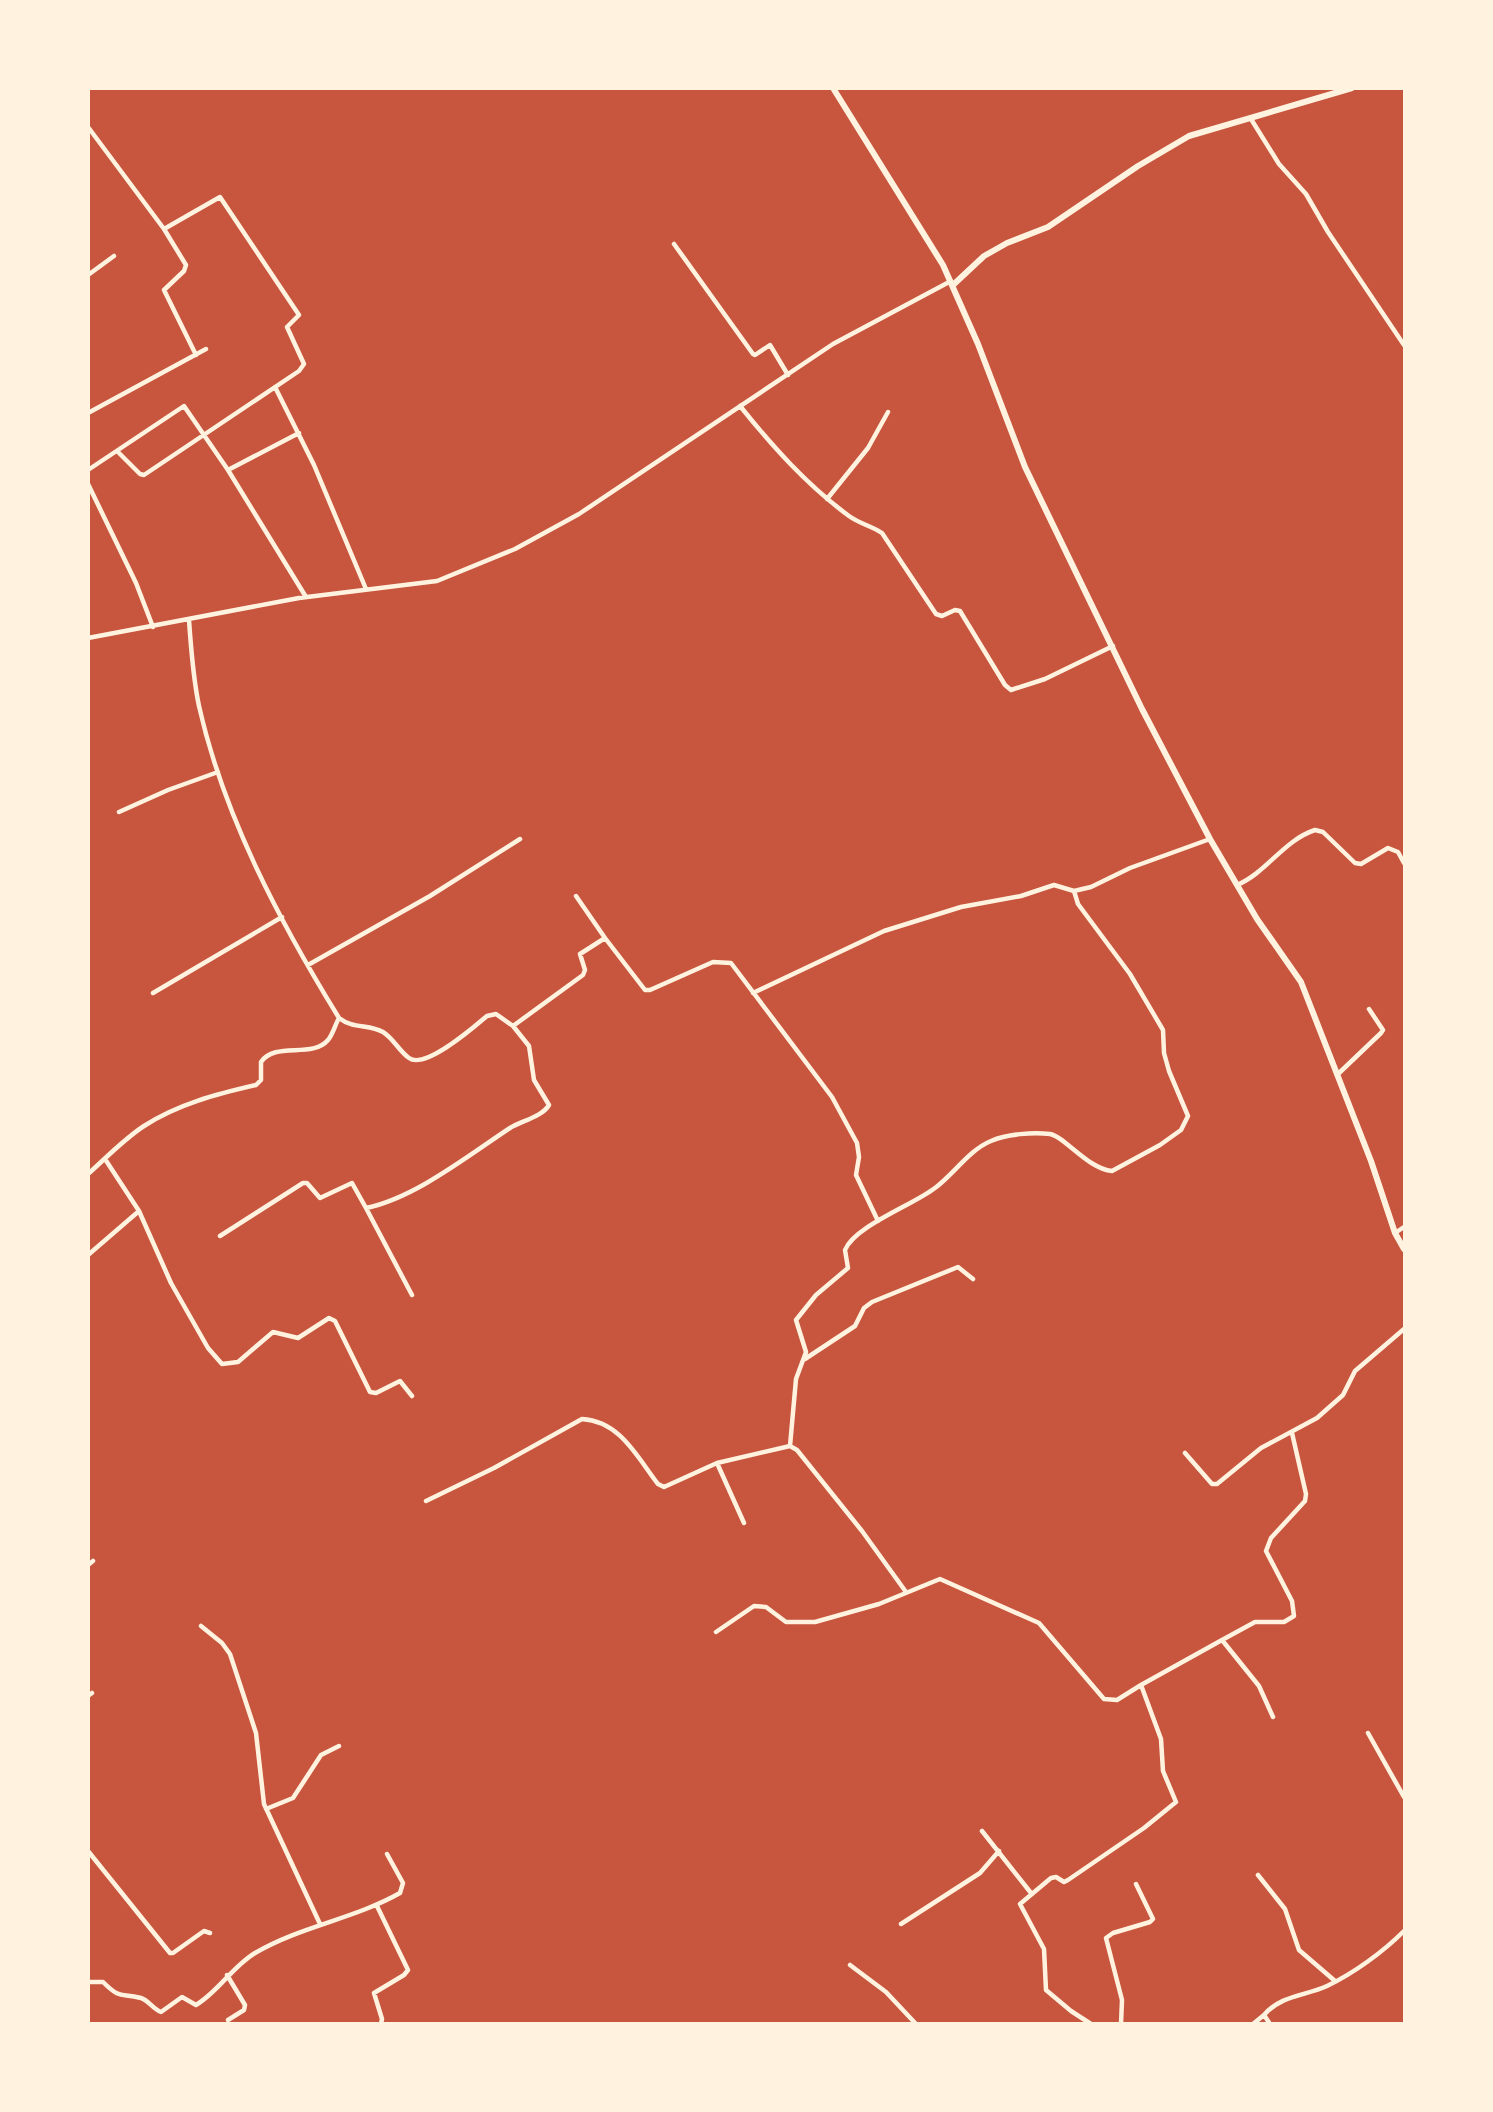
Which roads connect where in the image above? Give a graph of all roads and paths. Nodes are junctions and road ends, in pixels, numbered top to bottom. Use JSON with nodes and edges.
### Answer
{"nodes":[{"id":1,"x":833,"y":88,"type":"edge"},
{"id":2,"x":1352,"y":88,"type":"edge"},
{"id":3,"x":1251,"y":119,"type":"junction"},
{"id":4,"x":88,"y":127,"type":"edge"},
{"id":5,"x":164,"y":228,"type":"junction"},
{"id":6,"x":674,"y":244,"type":"dead end"},
{"id":7,"x":114,"y":256,"type":"dead end"},
{"id":8,"x":88,"y":275,"type":"edge"},
{"id":9,"x":952,"y":283,"type":"junction"},
{"id":10,"x":1404,"y":345,"type":"edge"},
{"id":11,"x":206,"y":349,"type":"dead end"},
{"id":12,"x":196,"y":355,"type":"junction"},
{"id":13,"x":788,"y":375,"type":"junction"},
{"id":14,"x":275,"y":387,"type":"junction"},
{"id":15,"x":740,"y":406,"type":"junction"},
{"id":16,"x":888,"y":412,"type":"dead end"},
{"id":17,"x":88,"y":413,"type":"edge"},
{"id":18,"x":299,"y":433,"type":"junction"},
{"id":19,"x":203,"y":437,"type":"junction"},
{"id":20,"x":118,"y":452,"type":"junction"},
{"id":21,"x":88,"y":470,"type":"edge"},
{"id":22,"x":228,"y":470,"type":"junction"},
{"id":23,"x":88,"y":484,"type":"edge"},
{"id":24,"x":828,"y":499,"type":"junction"},
{"id":25,"x":366,"y":589,"type":"junction"},
{"id":26,"x":306,"y":597,"type":"junction"},
{"id":27,"x":189,"y":620,"type":"junction"},
{"id":28,"x":153,"y":627,"type":"junction"},
{"id":29,"x":88,"y":638,"type":"edge"},
{"id":30,"x":1113,"y":646,"type":"junction"},
{"id":31,"x":218,"y":772,"type":"junction"},
{"id":32,"x":119,"y":812,"type":"dead end"},
{"id":33,"x":520,"y":839,"type":"dead end"},
{"id":34,"x":1210,"y":839,"type":"junction"},
{"id":35,"x":1404,"y":863,"type":"edge"},
{"id":36,"x":1237,"y":885,"type":"junction"},
{"id":37,"x":1074,"y":891,"type":"junction"},
{"id":38,"x":576,"y":896,"type":"dead end"},
{"id":39,"x":282,"y":917,"type":"junction"},
{"id":40,"x":605,"y":938,"type":"junction"},
{"id":41,"x":308,"y":965,"type":"junction"},
{"id":42,"x":153,"y":993,"type":"dead end"},
{"id":43,"x":753,"y":993,"type":"junction"},
{"id":44,"x":1369,"y":1009,"type":"dead end"},
{"id":45,"x":339,"y":1018,"type":"junction"},
{"id":46,"x":513,"y":1026,"type":"junction"},
{"id":47,"x":1337,"y":1075,"type":"junction"},
{"id":48,"x":105,"y":1160,"type":"junction"},
{"id":49,"x":88,"y":1174,"type":"edge"},
{"id":50,"x":366,"y":1208,"type":"junction"},
{"id":51,"x":140,"y":1211,"type":"junction"},
{"id":52,"x":878,"y":1221,"type":"junction"},
{"id":53,"x":1404,"y":1227,"type":"edge"},
{"id":54,"x":1395,"y":1233,"type":"junction"},
{"id":55,"x":220,"y":1236,"type":"dead end"},
{"id":56,"x":1404,"y":1249,"type":"edge"},
{"id":57,"x":88,"y":1255,"type":"edge"},
{"id":58,"x":973,"y":1279,"type":"dead end"},
{"id":59,"x":412,"y":1295,"type":"dead end"},
{"id":60,"x":1404,"y":1329,"type":"edge"},
{"id":61,"x":805,"y":1359,"type":"junction"},
{"id":62,"x":412,"y":1396,"type":"dead end"},
{"id":63,"x":1292,"y":1433,"type":"junction"},
{"id":64,"x":790,"y":1446,"type":"junction"},
{"id":65,"x":1185,"y":1453,"type":"dead end"},
{"id":66,"x":717,"y":1463,"type":"junction"},
{"id":67,"x":426,"y":1501,"type":"dead end"},
{"id":68,"x":744,"y":1523,"type":"dead end"},
{"id":69,"x":906,"y":1592,"type":"junction"},
{"id":70,"x":201,"y":1626,"type":"dead end"},
{"id":71,"x":716,"y":1632,"type":"dead end"},
{"id":72,"x":1222,"y":1640,"type":"junction"},
{"id":73,"x":1141,"y":1684,"type":"junction"},
{"id":74,"x":1273,"y":1717,"type":"dead end"},
{"id":75,"x":1368,"y":1733,"type":"dead end"},
{"id":76,"x":339,"y":1746,"type":"dead end"},
{"id":77,"x":1404,"y":1797,"type":"edge"},
{"id":78,"x":266,"y":1809,"type":"junction"},
{"id":79,"x":982,"y":1831,"type":"dead end"},
{"id":80,"x":88,"y":1851,"type":"edge"},
{"id":81,"x":999,"y":1851,"type":"junction"},
{"id":82,"x":387,"y":1854,"type":"dead end"},
{"id":83,"x":1257,"y":1875,"type":"dead end"},
{"id":84,"x":1136,"y":1884,"type":"dead end"},
{"id":85,"x":1031,"y":1893,"type":"junction"},
{"id":86,"x":377,"y":1906,"type":"junction"},
{"id":87,"x":320,"y":1924,"type":"junction"},
{"id":88,"x":901,"y":1924,"type":"dead end"},
{"id":89,"x":1404,"y":1931,"type":"edge"},
{"id":90,"x":210,"y":1934,"type":"dead end"},
{"id":91,"x":850,"y":1965,"type":"dead end"},
{"id":92,"x":227,"y":1975,"type":"junction"},
{"id":93,"x":1335,"y":1981,"type":"junction"},
{"id":94,"x":88,"y":1982,"type":"edge"},
{"id":95,"x":1264,"y":2015,"type":"junction"},
{"id":96,"x":228,"y":2020,"type":"dead end"},
{"id":97,"x":381,"y":2024,"type":"edge"},
{"id":98,"x":916,"y":2024,"type":"edge"},
{"id":99,"x":1091,"y":2024,"type":"edge"},
{"id":100,"x":1121,"y":2024,"type":"edge"},
{"id":101,"x":1253,"y":2024,"type":"edge"},
{"id":102,"x":1270,"y":2024,"type":"edge"}],
"edges":[{"from":1,"to":9,"type":"street"},
{"from":2,"to":3,"type":"street"},
{"from":3,"to":9,"type":"street"},
{"from":3,"to":10,"type":"street"},
{"from":4,"to":5,"type":"street"},
{"from":5,"to":12,"type":"street"},
{"from":5,"to":14,"type":"street"},
{"from":6,"to":13,"type":"street"},
{"from":7,"to":8,"type":"street"},
{"from":9,"to":13,"type":"street"},
{"from":9,"to":30,"type":"street"},
{"from":11,"to":12,"type":"street"},
{"from":12,"to":17,"type":"street"},
{"from":13,"to":15,"type":"street"},
{"from":14,"to":18,"type":"street"},
{"from":14,"to":19,"type":"street"},
{"from":15,"to":24,"type":"street"},
{"from":15,"to":25,"type":"street"},
{"from":16,"to":24,"type":"street"},
{"from":18,"to":22,"type":"street"},
{"from":18,"to":25,"type":"street"},
{"from":19,"to":20,"type":"street"},
{"from":19,"to":20,"type":"street"},
{"from":19,"to":22,"type":"street"},
{"from":20,"to":21,"type":"street"},
{"from":22,"to":26,"type":"street"},
{"from":23,"to":28,"type":"street"},
{"from":24,"to":30,"type":"street"},
{"from":25,"to":26,"type":"street"},
{"from":26,"to":27,"type":"street"},
{"from":27,"to":28,"type":"street"},
{"from":27,"to":31,"type":"street"},
{"from":28,"to":29,"type":"street"},
{"from":30,"to":34,"type":"street"},
{"from":31,"to":32,"type":"street"},
{"from":31,"to":39,"type":"street"},
{"from":33,"to":41,"type":"street"},
{"from":34,"to":36,"type":"street"},
{"from":34,"to":37,"type":"street"},
{"from":35,"to":36,"type":"street"},
{"from":36,"to":47,"type":"street"},
{"from":37,"to":43,"type":"street"},
{"from":37,"to":52,"type":"street"},
{"from":38,"to":40,"type":"street"},
{"from":39,"to":41,"type":"street"},
{"from":39,"to":42,"type":"street"},
{"from":40,"to":43,"type":"street"},
{"from":40,"to":46,"type":"street"},
{"from":41,"to":45,"type":"street"},
{"from":43,"to":52,"type":"street"},
{"from":44,"to":47,"type":"street"},
{"from":45,"to":46,"type":"street"},
{"from":45,"to":48,"type":"street"},
{"from":46,"to":50,"type":"street"},
{"from":47,"to":54,"type":"street"},
{"from":48,"to":49,"type":"street"},
{"from":48,"to":51,"type":"street"},
{"from":50,"to":55,"type":"street"},
{"from":50,"to":59,"type":"street"},
{"from":51,"to":57,"type":"street"},
{"from":51,"to":62,"type":"street"},
{"from":52,"to":61,"type":"street"},
{"from":53,"to":54,"type":"street"},
{"from":54,"to":56,"type":"street"},
{"from":58,"to":61,"type":"street"},
{"from":60,"to":63,"type":"street"},
{"from":61,"to":64,"type":"street"},
{"from":63,"to":65,"type":"street"},
{"from":63,"to":72,"type":"street"},
{"from":64,"to":66,"type":"street"},
{"from":64,"to":69,"type":"street"},
{"from":66,"to":67,"type":"street"},
{"from":66,"to":68,"type":"street"},
{"from":69,"to":71,"type":"street"},
{"from":69,"to":73,"type":"street"},
{"from":70,"to":78,"type":"street"},
{"from":72,"to":73,"type":"street"},
{"from":72,"to":74,"type":"street"},
{"from":73,"to":85,"type":"street"},
{"from":75,"to":77,"type":"street"},
{"from":76,"to":78,"type":"street"},
{"from":78,"to":87,"type":"street"},
{"from":79,"to":81,"type":"street"},
{"from":80,"to":90,"type":"street"},
{"from":81,"to":85,"type":"street"},
{"from":81,"to":88,"type":"street"},
{"from":82,"to":86,"type":"street"},
{"from":83,"to":93,"type":"street"},
{"from":84,"to":100,"type":"street"},
{"from":85,"to":99,"type":"street"},
{"from":86,"to":87,"type":"street"},
{"from":86,"to":97,"type":"street"},
{"from":87,"to":92,"type":"street"},
{"from":89,"to":93,"type":"street"},
{"from":91,"to":98,"type":"street"},
{"from":92,"to":94,"type":"street"},
{"from":92,"to":96,"type":"street"},
{"from":93,"to":95,"type":"street"},
{"from":95,"to":101,"type":"street"},
{"from":95,"to":102,"type":"street"}]}
